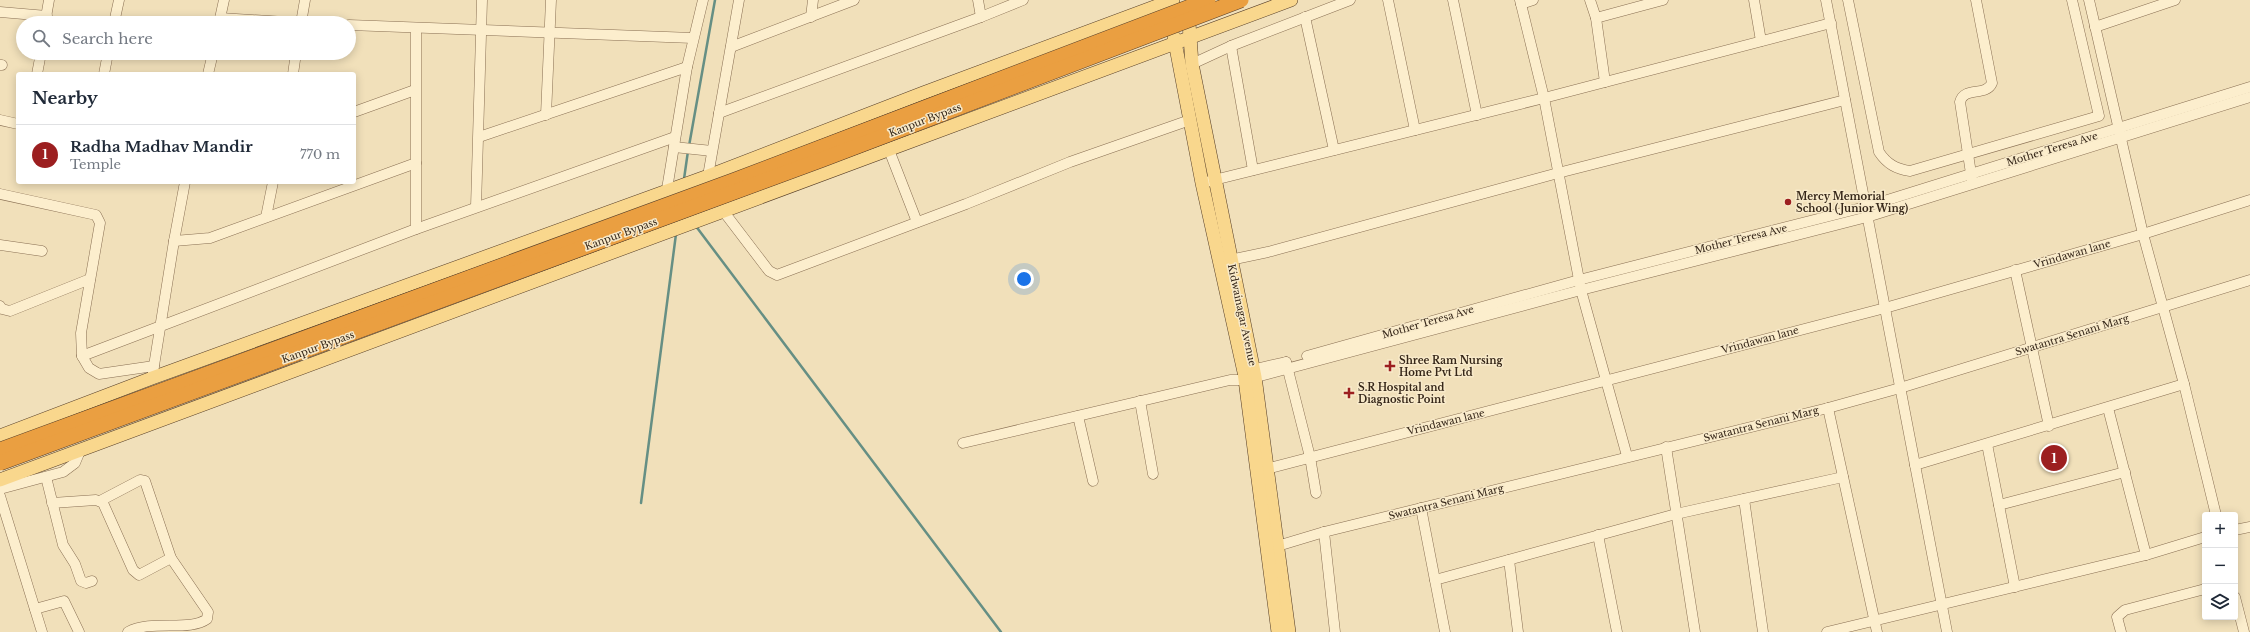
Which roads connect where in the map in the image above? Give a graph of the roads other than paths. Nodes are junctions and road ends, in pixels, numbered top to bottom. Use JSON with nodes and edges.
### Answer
{"nodes":[{"id":1,"x":49,"y":0,"type":"edge"},
{"id":2,"x":119,"y":0,"type":"edge"},
{"id":3,"x":224,"y":0,"type":"edge"},
{"id":4,"x":305,"y":0,"type":"edge"},
{"id":5,"x":482,"y":0,"type":"edge"},
{"id":6,"x":551,"y":0,"type":"edge"},
{"id":7,"x":703,"y":0,"type":"edge"},
{"id":8,"x":739,"y":0,"type":"edge"},
{"id":9,"x":813,"y":0,"type":"edge"},
{"id":10,"x":854,"y":0,"type":"edge"},
{"id":11,"x":978,"y":0,"type":"edge"},
{"id":12,"x":1023,"y":0,"type":"edge"},
{"id":13,"x":1188,"y":0,"type":"edge"},
{"id":14,"x":1208,"y":0,"type":"edge"},
{"id":15,"x":1241,"y":0,"type":"edge"},
{"id":16,"x":1291,"y":0,"type":"edge"},
{"id":17,"x":1350,"y":0,"type":"edge"},
{"id":18,"x":1388,"y":0,"type":"edge"},
{"id":19,"x":1453,"y":0,"type":"edge"},
{"id":20,"x":1533,"y":0,"type":"edge"},
{"id":21,"x":1590,"y":0,"type":"edge"},
{"id":22,"x":1664,"y":0,"type":"edge"},
{"id":23,"x":1754,"y":0,"type":"edge"},
{"id":24,"x":1826,"y":0,"type":"edge"},
{"id":25,"x":1848,"y":0,"type":"edge"},
{"id":26,"x":1976,"y":0,"type":"edge"},
{"id":27,"x":2072,"y":0,"type":"edge"},
{"id":28,"x":2089,"y":0,"type":"edge"},
{"id":29,"x":2175,"y":0,"type":"edge"},
{"id":30,"x":1170,"y":1,"type":"edge"},
{"id":31,"x":1521,"y":2,"type":"edge"},
{"id":32,"x":0,"y":12,"type":"edge"},
{"id":33,"x":26,"y":16,"type":"edge"},
{"id":34,"x":46,"y":16,"type":"edge"},
{"id":35,"x":116,"y":16,"type":"edge"},
{"id":36,"x":221,"y":16,"type":"edge"},
{"id":37,"x":302,"y":16,"type":"edge"},
{"id":38,"x":811,"y":16,"type":"junction"},
{"id":39,"x":1305,"y":17,"type":"junction"},
{"id":40,"x":981,"y":18,"type":"junction"},
{"id":41,"x":1596,"y":18,"type":"junction"},
{"id":42,"x":1831,"y":23,"type":"junction"},
{"id":43,"x":356,"y":25,"type":"edge"},
{"id":44,"x":2095,"y":27,"type":"junction"},
{"id":45,"x":416,"y":28,"type":"junction"},
{"id":46,"x":480,"y":29,"type":"junction"},
{"id":47,"x":549,"y":34,"type":"junction"},
{"id":48,"x":693,"y":38,"type":"junction"},
{"id":49,"x":1189,"y":39,"type":"junction"},
{"id":50,"x":1761,"y":41,"type":"junction"},
{"id":51,"x":1175,"y":45,"type":"junction"},
{"id":52,"x":1231,"y":46,"type":"junction"},
{"id":53,"x":731,"y":47,"type":"junction"},
{"id":54,"x":40,"y":60,"type":"edge"},
{"id":55,"x":107,"y":60,"type":"edge"},
{"id":56,"x":211,"y":60,"type":"edge"},
{"id":57,"x":295,"y":60,"type":"edge"},
{"id":58,"x":1192,"y":64,"type":"junction"},
{"id":59,"x":687,"y":67,"type":"junction"},
{"id":60,"x":37,"y":72,"type":"edge"},
{"id":61,"x":104,"y":72,"type":"edge"},
{"id":62,"x":208,"y":72,"type":"edge"},
{"id":63,"x":293,"y":72,"type":"edge"},
{"id":64,"x":1605,"y":82,"type":"junction"},
{"id":65,"x":2250,"y":87,"type":"edge"},
{"id":66,"x":415,"y":90,"type":"junction"},
{"id":67,"x":1544,"y":98,"type":"junction"},
{"id":68,"x":2250,"y":98,"type":"edge"},
{"id":69,"x":1845,"y":100,"type":"junction"},
{"id":70,"x":356,"y":111,"type":"edge"},
{"id":71,"x":719,"y":113,"type":"junction"},
{"id":72,"x":546,"y":115,"type":"junction"},
{"id":73,"x":1477,"y":115,"type":"junction"},
{"id":74,"x":0,"y":120,"type":"edge"},
{"id":75,"x":1190,"y":120,"type":"junction"},
{"id":76,"x":16,"y":124,"type":"edge"},
{"id":77,"x":1415,"y":130,"type":"junction"},
{"id":78,"x":2119,"y":134,"type":"junction"},
{"id":79,"x":479,"y":137,"type":"junction"},
{"id":80,"x":674,"y":142,"type":"junction"},
{"id":81,"x":889,"y":150,"type":"junction"},
{"id":82,"x":1334,"y":150,"type":"junction"},
{"id":83,"x":707,"y":151,"type":"junction"},
{"id":84,"x":1967,"y":155,"type":"junction"},
{"id":85,"x":416,"y":162,"type":"junction"},
{"id":86,"x":1253,"y":170,"type":"junction"},
{"id":87,"x":1558,"y":173,"type":"junction"},
{"id":88,"x":1970,"y":173,"type":"junction"},
{"id":89,"x":703,"y":177,"type":"junction"},
{"id":90,"x":1208,"y":182,"type":"junction"},
{"id":91,"x":185,"y":184,"type":"edge"},
{"id":92,"x":273,"y":184,"type":"edge"},
{"id":93,"x":1974,"y":184,"type":"junction"},
{"id":94,"x":672,"y":188,"type":"junction"},
{"id":95,"x":0,"y":194,"type":"edge"},
{"id":96,"x":2250,"y":200,"type":"edge"},
{"id":97,"x":476,"y":207,"type":"junction"},
{"id":98,"x":724,"y":212,"type":"junction"},
{"id":99,"x":1866,"y":212,"type":"junction"},
{"id":100,"x":266,"y":217,"type":"junction"},
{"id":101,"x":918,"y":222,"type":"junction"},
{"id":102,"x":416,"y":229,"type":"junction"},
{"id":103,"x":2143,"y":234,"type":"junction"},
{"id":104,"x":174,"y":241,"type":"junction"},
{"id":105,"x":0,"y":245,"type":"edge"},
{"id":106,"x":42,"y":251,"type":"dead end"},
{"id":107,"x":1230,"y":260,"type":"junction"},
{"id":108,"x":2015,"y":270,"type":"junction"},
{"id":109,"x":90,"y":279,"type":"junction"},
{"id":110,"x":2250,"y":280,"type":"edge"},
{"id":111,"x":1580,"y":285,"type":"junction"},
{"id":112,"x":0,"y":306,"type":"edge"},
{"id":113,"x":1885,"y":308,"type":"junction"},
{"id":114,"x":2164,"y":308,"type":"junction"},
{"id":115,"x":160,"y":326,"type":"junction"},
{"id":116,"x":2030,"y":348,"type":"junction"},
{"id":117,"x":82,"y":356,"type":"junction"},
{"id":118,"x":1287,"y":365,"type":"junction"},
{"id":119,"x":153,"y":372,"type":"junction"},
{"id":120,"x":1249,"y":375,"type":"junction"},
{"id":121,"x":1605,"y":381,"type":"junction"},
{"id":122,"x":2184,"y":384,"type":"junction"},
{"id":123,"x":1900,"y":388,"type":"junction"},
{"id":124,"x":1140,"y":401,"type":"junction"},
{"id":125,"x":1828,"y":408,"type":"junction"},
{"id":126,"x":2108,"y":408,"type":"junction"},
{"id":127,"x":1078,"y":416,"type":"junction"},
{"id":128,"x":2049,"y":426,"type":"junction"},
{"id":129,"x":0,"y":436,"type":"edge"},
{"id":130,"x":963,"y":443,"type":"dead end"},
{"id":131,"x":1987,"y":444,"type":"junction"},
{"id":132,"x":1666,"y":447,"type":"junction"},
{"id":133,"x":0,"y":450,"type":"edge"},
{"id":134,"x":80,"y":451,"type":"junction"},
{"id":135,"x":1627,"y":456,"type":"junction"},
{"id":136,"x":1310,"y":457,"type":"junction"},
{"id":137,"x":0,"y":463,"type":"edge"},
{"id":138,"x":1915,"y":465,"type":"junction"},
{"id":139,"x":1266,"y":469,"type":"junction"},
{"id":140,"x":2125,"y":472,"type":"junction"},
{"id":141,"x":1153,"y":474,"type":"dead end"},
{"id":142,"x":46,"y":477,"type":"junction"},
{"id":143,"x":1843,"y":477,"type":"junction"},
{"id":144,"x":0,"y":480,"type":"edge"},
{"id":145,"x":1093,"y":481,"type":"dead end"},
{"id":146,"x":0,"y":489,"type":"edge"},
{"id":147,"x":1316,"y":493,"type":"dead end"},
{"id":148,"x":0,"y":496,"type":"edge"},
{"id":149,"x":1744,"y":499,"type":"junction"},
{"id":150,"x":100,"y":501,"type":"junction"},
{"id":151,"x":52,"y":503,"type":"junction"},
{"id":152,"x":1999,"y":505,"type":"junction"},
{"id":153,"x":1421,"y":508,"type":"junction"},
{"id":154,"x":2215,"y":512,"type":"edge"},
{"id":155,"x":1676,"y":514,"type":"junction"},
{"id":156,"x":2250,"y":527,"type":"edge"},
{"id":157,"x":2238,"y":529,"type":"edge"},
{"id":158,"x":1324,"y":532,"type":"junction"},
{"id":159,"x":1598,"y":535,"type":"junction"},
{"id":160,"x":2202,"y":538,"type":"edge"},
{"id":161,"x":1272,"y":548,"type":"junction"},
{"id":162,"x":2146,"y":555,"type":"junction"},
{"id":163,"x":171,"y":558,"type":"junction"},
{"id":164,"x":1509,"y":560,"type":"junction"},
{"id":165,"x":1435,"y":580,"type":"junction"},
{"id":166,"x":92,"y":581,"type":"dead end"},
{"id":167,"x":2015,"y":587,"type":"junction"},
{"id":168,"x":2202,"y":590,"type":"edge"},
{"id":169,"x":1942,"y":605,"type":"junction"},
{"id":170,"x":35,"y":609,"type":"junction"},
{"id":171,"x":2238,"y":609,"type":"edge"},
{"id":172,"x":1875,"y":621,"type":"junction"},
{"id":173,"x":42,"y":632,"type":"edge"},
{"id":174,"x":79,"y":632,"type":"edge"},
{"id":175,"x":128,"y":632,"type":"edge"},
{"id":176,"x":1278,"y":632,"type":"edge"},
{"id":177,"x":1289,"y":632,"type":"edge"},
{"id":178,"x":1335,"y":632,"type":"edge"},
{"id":179,"x":1445,"y":632,"type":"edge"},
{"id":180,"x":1518,"y":632,"type":"edge"},
{"id":181,"x":1617,"y":632,"type":"edge"},
{"id":182,"x":1695,"y":632,"type":"edge"},
{"id":183,"x":1763,"y":632,"type":"edge"},
{"id":184,"x":1827,"y":632,"type":"edge"},
{"id":185,"x":1877,"y":632,"type":"edge"},
{"id":186,"x":1947,"y":632,"type":"edge"},
{"id":187,"x":2120,"y":632,"type":"edge"},
{"id":188,"x":2244,"y":632,"type":"edge"}],
"edges":[{"from":1,"to":34,"type":"street"},
{"from":2,"to":35,"type":"street"},
{"from":3,"to":36,"type":"street"},
{"from":4,"to":37,"type":"street"},
{"from":5,"to":46,"type":"street"},
{"from":6,"to":47,"type":"street"},
{"from":7,"to":48,"type":"street"},
{"from":8,"to":53,"type":"street"},
{"from":9,"to":38,"type":"street"},
{"from":10,"to":38,"type":"street"},
{"from":11,"to":40,"type":"street"},
{"from":12,"to":40,"type":"street"},
{"from":13,"to":49,"type":"main road","name":"Kidwainagar Avenue"},
{"from":14,"to":133,"type":"highway","name":"Kanpur Bypass","bridge":true},
{"from":15,"to":137,"type":"highway","name":"Kanpur Bypass","bridge":true},
{"from":16,"to":49,"type":"main road"},
{"from":17,"to":39,"type":"street"},
{"from":18,"to":77,"type":"street"},
{"from":19,"to":73,"type":"street"},
{"from":20,"to":31,"type":"street"},
{"from":21,"to":41,"type":"street"},
{"from":22,"to":41,"type":"street"},
{"from":23,"to":50,"type":"street"},
{"from":24,"to":42,"type":"street"},
{"from":25,"to":84,"type":"street"},
{"from":26,"to":84,"type":"street"},
{"from":27,"to":84,"type":"street"},
{"from":28,"to":44,"type":"street"},
{"from":29,"to":44,"type":"street"},
{"from":30,"to":51,"type":"main road","name":"Kidwainagar Avenue"},
{"from":30,"to":89,"type":"main road"},
{"from":31,"to":67,"type":"street"},
{"from":32,"to":33,"type":"street"},
{"from":38,"to":53,"type":"street"},
{"from":39,"to":52,"type":"street"},
{"from":39,"to":82,"type":"street"},
{"from":40,"to":71,"type":"street"},
{"from":41,"to":64,"type":"street"},
{"from":42,"to":50,"type":"street"},
{"from":42,"to":69,"type":"street"},
{"from":43,"to":45,"type":"street"},
{"from":44,"to":78,"type":"street"},
{"from":45,"to":46,"type":"street"},
{"from":45,"to":66,"type":"street"},
{"from":46,"to":47,"type":"street"},
{"from":46,"to":79,"type":"street"},
{"from":47,"to":48,"type":"street"},
{"from":47,"to":72,"type":"street"},
{"from":48,"to":59,"type":"street"},
{"from":49,"to":51,"type":"main road"},
{"from":49,"to":58,"type":"main road","name":"Kidwainagar Avenue"},
{"from":50,"to":64,"type":"street"},
{"from":51,"to":75,"type":"main road","name":"Kidwainagar Avenue"},
{"from":51,"to":81,"type":"main road"},
{"from":52,"to":58,"type":"street"},
{"from":52,"to":86,"type":"street"},
{"from":53,"to":71,"type":"street"},
{"from":54,"to":60,"type":"street"},
{"from":55,"to":61,"type":"street"},
{"from":56,"to":62,"type":"street"},
{"from":57,"to":63,"type":"street"},
{"from":58,"to":90,"type":"main road","name":"Kidwainagar Avenue"},
{"from":59,"to":72,"type":"street"},
{"from":59,"to":80,"type":"street"},
{"from":64,"to":67,"type":"street"},
{"from":65,"to":78,"type":"street","name":"Mother Teresa Ave"},
{"from":66,"to":70,"type":"street"},
{"from":66,"to":85,"type":"street"},
{"from":67,"to":73,"type":"street"},
{"from":67,"to":87,"type":"street"},
{"from":68,"to":78,"type":"street"},
{"from":69,"to":87,"type":"street"},
{"from":69,"to":99,"type":"street"},
{"from":71,"to":83,"type":"street"},
{"from":72,"to":79,"type":"street"},
{"from":73,"to":77,"type":"street"},
{"from":74,"to":76,"type":"street"},
{"from":75,"to":90,"type":"main road","name":"Kidwainagar Avenue"},
{"from":75,"to":101,"type":"street"},
{"from":77,"to":82,"type":"street"},
{"from":78,"to":88,"type":"street","name":"Mother Teresa Ave"},
{"from":78,"to":93,"type":"street"},
{"from":78,"to":103,"type":"street"},
{"from":79,"to":97,"type":"street"},
{"from":80,"to":83,"type":"street"},
{"from":80,"to":94,"type":"street"},
{"from":80,"to":97,"type":"street"},
{"from":81,"to":98,"type":"main road"},
{"from":81,"to":101,"type":"street"},
{"from":82,"to":86,"type":"street"},
{"from":83,"to":89,"type":"street"},
{"from":84,"to":88,"type":"street"},
{"from":85,"to":100,"type":"street"},
{"from":85,"to":102,"type":"street"},
{"from":86,"to":90,"type":"street"},
{"from":87,"to":107,"type":"street"},
{"from":87,"to":111,"type":"street"},
{"from":88,"to":93,"type":"street"},
{"from":88,"to":99,"type":"street","name":"Mother Teresa Ave"},
{"from":89,"to":94,"type":"main road"},
{"from":90,"to":107,"type":"main road","name":"Kidwainagar Avenue"},
{"from":90,"to":120,"type":"main road","name":"Kidwainagar Avenue"},
{"from":91,"to":104,"type":"street"},
{"from":92,"to":100,"type":"street"},
{"from":93,"to":99,"type":"street"},
{"from":94,"to":119,"type":"main road"},
{"from":95,"to":109,"type":"street"},
{"from":96,"to":103,"type":"street","name":"Vrindawan lane"},
{"from":97,"to":102,"type":"street"},
{"from":98,"to":101,"type":"street"},
{"from":98,"to":134,"type":"main road"},
{"from":99,"to":111,"type":"street"},
{"from":99,"to":113,"type":"street"},
{"from":100,"to":104,"type":"street"},
{"from":102,"to":115,"type":"street"},
{"from":103,"to":108,"type":"street","name":"Vrindawan lane"},
{"from":103,"to":114,"type":"street"},
{"from":104,"to":115,"type":"street"},
{"from":105,"to":106,"type":"street"},
{"from":107,"to":120,"type":"main road","name":"Kidwainagar Avenue"},
{"from":108,"to":113,"type":"street","name":"Vrindawan lane"},
{"from":108,"to":116,"type":"street"},
{"from":109,"to":112,"type":"street"},
{"from":109,"to":117,"type":"street"},
{"from":110,"to":114,"type":"street","name":"Swatantra Senani Marg"},
{"from":111,"to":118,"type":"street"},
{"from":111,"to":121,"type":"street"},
{"from":113,"to":121,"type":"street","name":"Vrindawan lane"},
{"from":113,"to":123,"type":"street"},
{"from":114,"to":116,"type":"street","name":"Swatantra Senani Marg"},
{"from":114,"to":122,"type":"street"},
{"from":115,"to":117,"type":"street"},
{"from":115,"to":119,"type":"street"},
{"from":116,"to":123,"type":"street","name":"Swatantra Senani Marg"},
{"from":116,"to":128,"type":"street"},
{"from":117,"to":119,"type":"street"},
{"from":118,"to":120,"type":"street"},
{"from":118,"to":136,"type":"street"},
{"from":119,"to":129,"type":"main road"},
{"from":120,"to":124,"type":"street"},
{"from":120,"to":139,"type":"main road","name":"Kidwainagar Avenue"},
{"from":120,"to":161,"type":"main road","name":"Kidwainagar Avenue"},
{"from":121,"to":135,"type":"street"},
{"from":121,"to":136,"type":"street","name":"Vrindawan lane"},
{"from":122,"to":126,"type":"street"},
{"from":122,"to":154,"type":"street"},
{"from":123,"to":125,"type":"street","name":"Swatantra Senani Marg"},
{"from":123,"to":138,"type":"street"},
{"from":124,"to":127,"type":"street"},
{"from":124,"to":141,"type":"street"},
{"from":125,"to":132,"type":"street","name":"Swatantra Senani Marg"},
{"from":125,"to":143,"type":"street"},
{"from":126,"to":128,"type":"street"},
{"from":126,"to":140,"type":"street"},
{"from":127,"to":130,"type":"street"},
{"from":127,"to":145,"type":"street"},
{"from":128,"to":131,"type":"street"},
{"from":131,"to":138,"type":"street"},
{"from":131,"to":152,"type":"street"},
{"from":132,"to":135,"type":"street","name":"Swatantra Senani Marg"},
{"from":132,"to":155,"type":"street"},
{"from":134,"to":142,"type":"street"},
{"from":134,"to":144,"type":"main road"},
{"from":135,"to":153,"type":"street","name":"Swatantra Senani Marg"},
{"from":136,"to":139,"type":"street","name":"Vrindawan lane"},
{"from":136,"to":147,"type":"street"},
{"from":138,"to":169,"type":"street"},
{"from":139,"to":161,"type":"main road","name":"Kidwainagar Avenue"},
{"from":140,"to":152,"type":"street"},
{"from":140,"to":162,"type":"street"},
{"from":142,"to":146,"type":"street"},
{"from":142,"to":151,"type":"street"},
{"from":143,"to":149,"type":"street"},
{"from":143,"to":172,"type":"street"},
{"from":148,"to":170,"type":"street"},
{"from":149,"to":155,"type":"street"},
{"from":149,"to":183,"type":"street"},
{"from":150,"to":151,"type":"street"},
{"from":150,"to":163,"type":"street"},
{"from":150,"to":163,"type":"street"},
{"from":151,"to":166,"type":"street"},
{"from":152,"to":167,"type":"street"},
{"from":153,"to":158,"type":"street","name":"Swatantra Senani Marg"},
{"from":153,"to":165,"type":"street"},
{"from":155,"to":159,"type":"street"},
{"from":155,"to":182,"type":"street"},
{"from":156,"to":157,"type":"street"},
{"from":158,"to":161,"type":"street","name":"Swatantra Senani Marg"},
{"from":158,"to":178,"type":"street"},
{"from":159,"to":164,"type":"street"},
{"from":159,"to":181,"type":"street"},
{"from":160,"to":162,"type":"street"},
{"from":161,"to":176,"type":"main road","name":"Kidwainagar Avenue"},
{"from":161,"to":177,"type":"main road","name":"Kidwainagar Avenue"},
{"from":162,"to":167,"type":"street"},
{"from":163,"to":175,"type":"street"},
{"from":164,"to":165,"type":"street"},
{"from":164,"to":180,"type":"street"},
{"from":165,"to":179,"type":"street"},
{"from":167,"to":169,"type":"street"},
{"from":168,"to":187,"type":"street"},
{"from":169,"to":172,"type":"street"},
{"from":169,"to":186,"type":"street"},
{"from":170,"to":173,"type":"street"},
{"from":170,"to":174,"type":"street"},
{"from":171,"to":188,"type":"street"},
{"from":172,"to":184,"type":"street"},
{"from":172,"to":185,"type":"street"}]}
